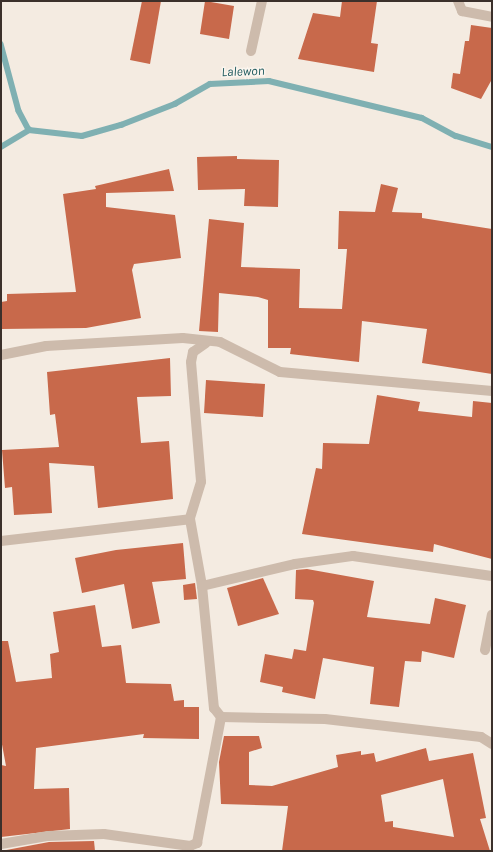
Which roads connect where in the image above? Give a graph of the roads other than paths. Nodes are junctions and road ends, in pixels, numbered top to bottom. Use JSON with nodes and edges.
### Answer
{"nodes":[{"id":1,"x":262,"y":1,"type":"edge"},
{"id":2,"x":458,"y":1,"type":"edge"},
{"id":3,"x":492,"y":17,"type":"edge"},
{"id":4,"x":251,"y":51,"type":"dead end"},
{"id":5,"x":206,"y":343,"type":"junction"},
{"id":6,"x":1,"y":355,"type":"edge"},
{"id":7,"x":492,"y":391,"type":"edge"},
{"id":8,"x":190,"y":519,"type":"junction"},
{"id":9,"x":1,"y":541,"type":"edge"},
{"id":10,"x":492,"y":576,"type":"edge"},
{"id":11,"x":202,"y":586,"type":"junction"},
{"id":12,"x":492,"y":615,"type":"edge"},
{"id":13,"x":485,"y":650,"type":"dead end"},
{"id":14,"x":221,"y":717,"type":"junction"},
{"id":15,"x":492,"y":744,"type":"edge"},
{"id":16,"x":1,"y":844,"type":"edge"}],
"edges":[{"from":1,"to":4,"type":"street"},
{"from":2,"to":3,"type":"street"},
{"from":5,"to":6,"type":"street"},
{"from":5,"to":7,"type":"street"},
{"from":5,"to":8,"type":"street"},
{"from":8,"to":9,"type":"street"},
{"from":8,"to":11,"type":"street"},
{"from":10,"to":11,"type":"street"},
{"from":11,"to":14,"type":"street"},
{"from":12,"to":13,"type":"street"},
{"from":14,"to":15,"type":"street"},
{"from":14,"to":16,"type":"street"}]}
